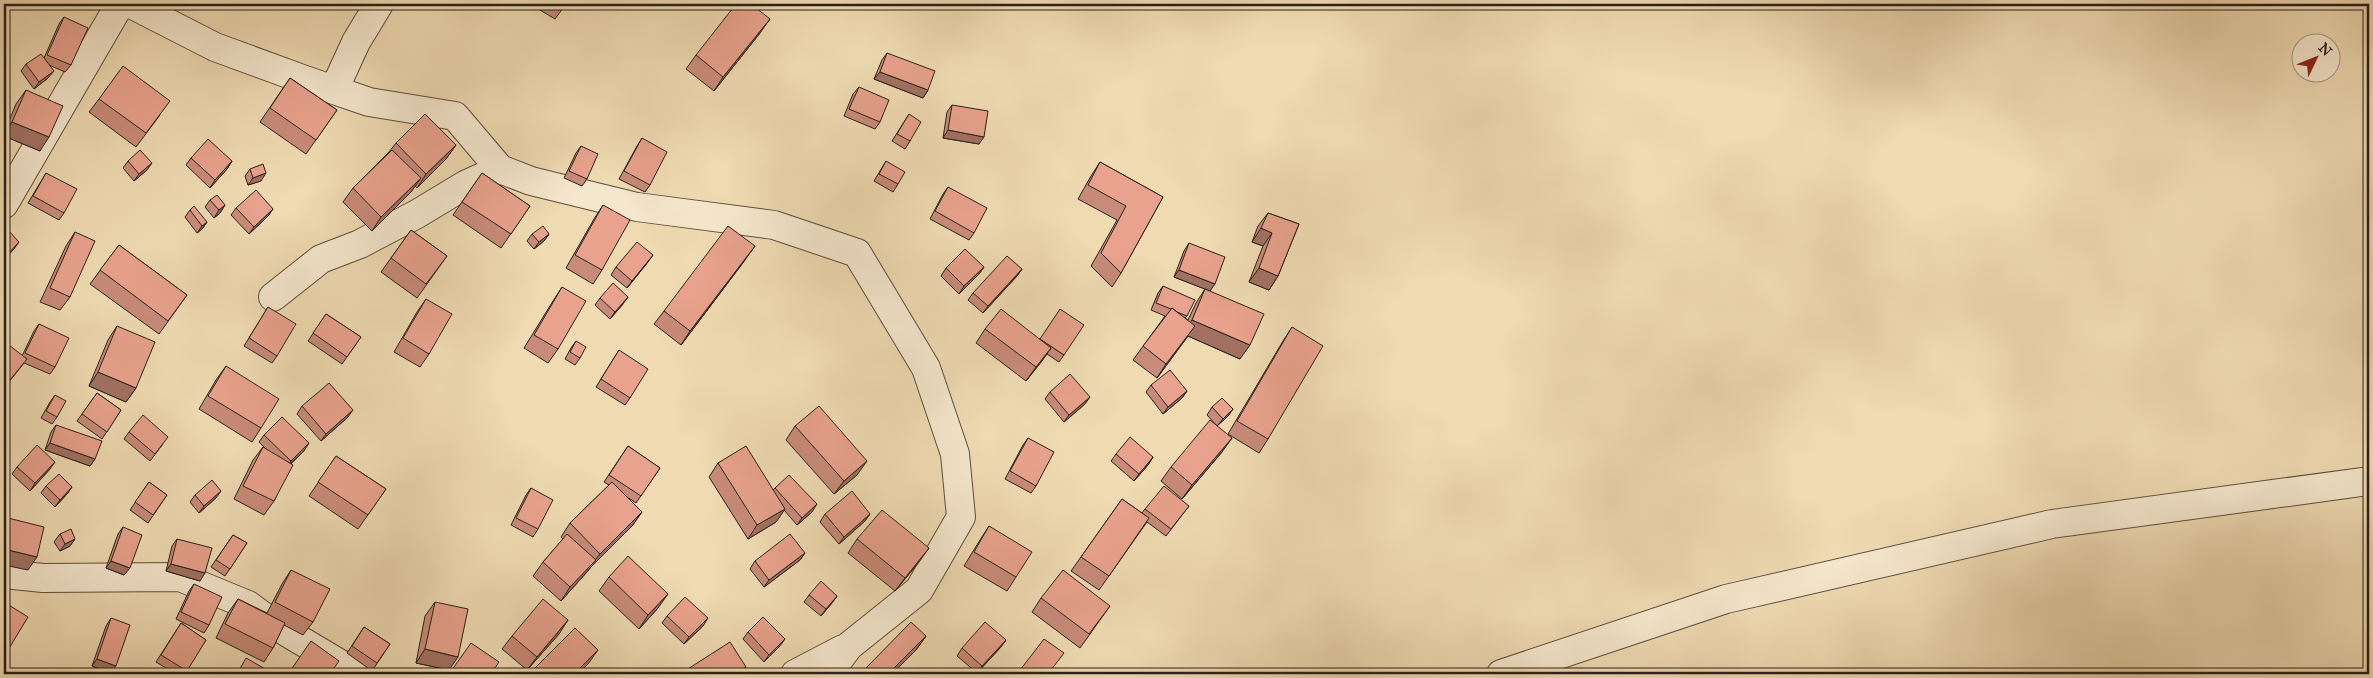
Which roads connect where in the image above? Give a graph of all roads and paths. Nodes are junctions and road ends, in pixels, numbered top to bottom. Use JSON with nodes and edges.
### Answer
{"nodes":[{"id":1,"x":120,"y":4,"type":"edge"},
{"id":2,"x":131,"y":4,"type":"edge"},
{"id":3,"x":379,"y":4,"type":"edge"},
{"id":4,"x":334,"y":90,"type":"junction"},
{"id":5,"x":500,"y":169,"type":"junction"},
{"id":6,"x":4,"y":204,"type":"edge"},
{"id":7,"x":272,"y":297,"type":"dead end"},
{"id":8,"x":2369,"y":481,"type":"edge"},
{"id":9,"x":4,"y":574,"type":"edge"},
{"id":10,"x":848,"y":646,"type":"junction"},
{"id":11,"x":357,"y":674,"type":"edge"},
{"id":12,"x":795,"y":674,"type":"edge"},
{"id":13,"x":828,"y":674,"type":"edge"},
{"id":14,"x":1501,"y":674,"type":"edge"}],
"edges":[{"from":1,"to":6,"type":"street"},
{"from":2,"to":4,"type":"street"},
{"from":3,"to":4,"type":"street"},
{"from":4,"to":5,"type":"street"},
{"from":5,"to":7,"type":"street"},
{"from":5,"to":10,"type":"street"},
{"from":8,"to":14,"type":"street"},
{"from":9,"to":11,"type":"street"},
{"from":10,"to":12,"type":"street"},
{"from":10,"to":13,"type":"street"}]}
